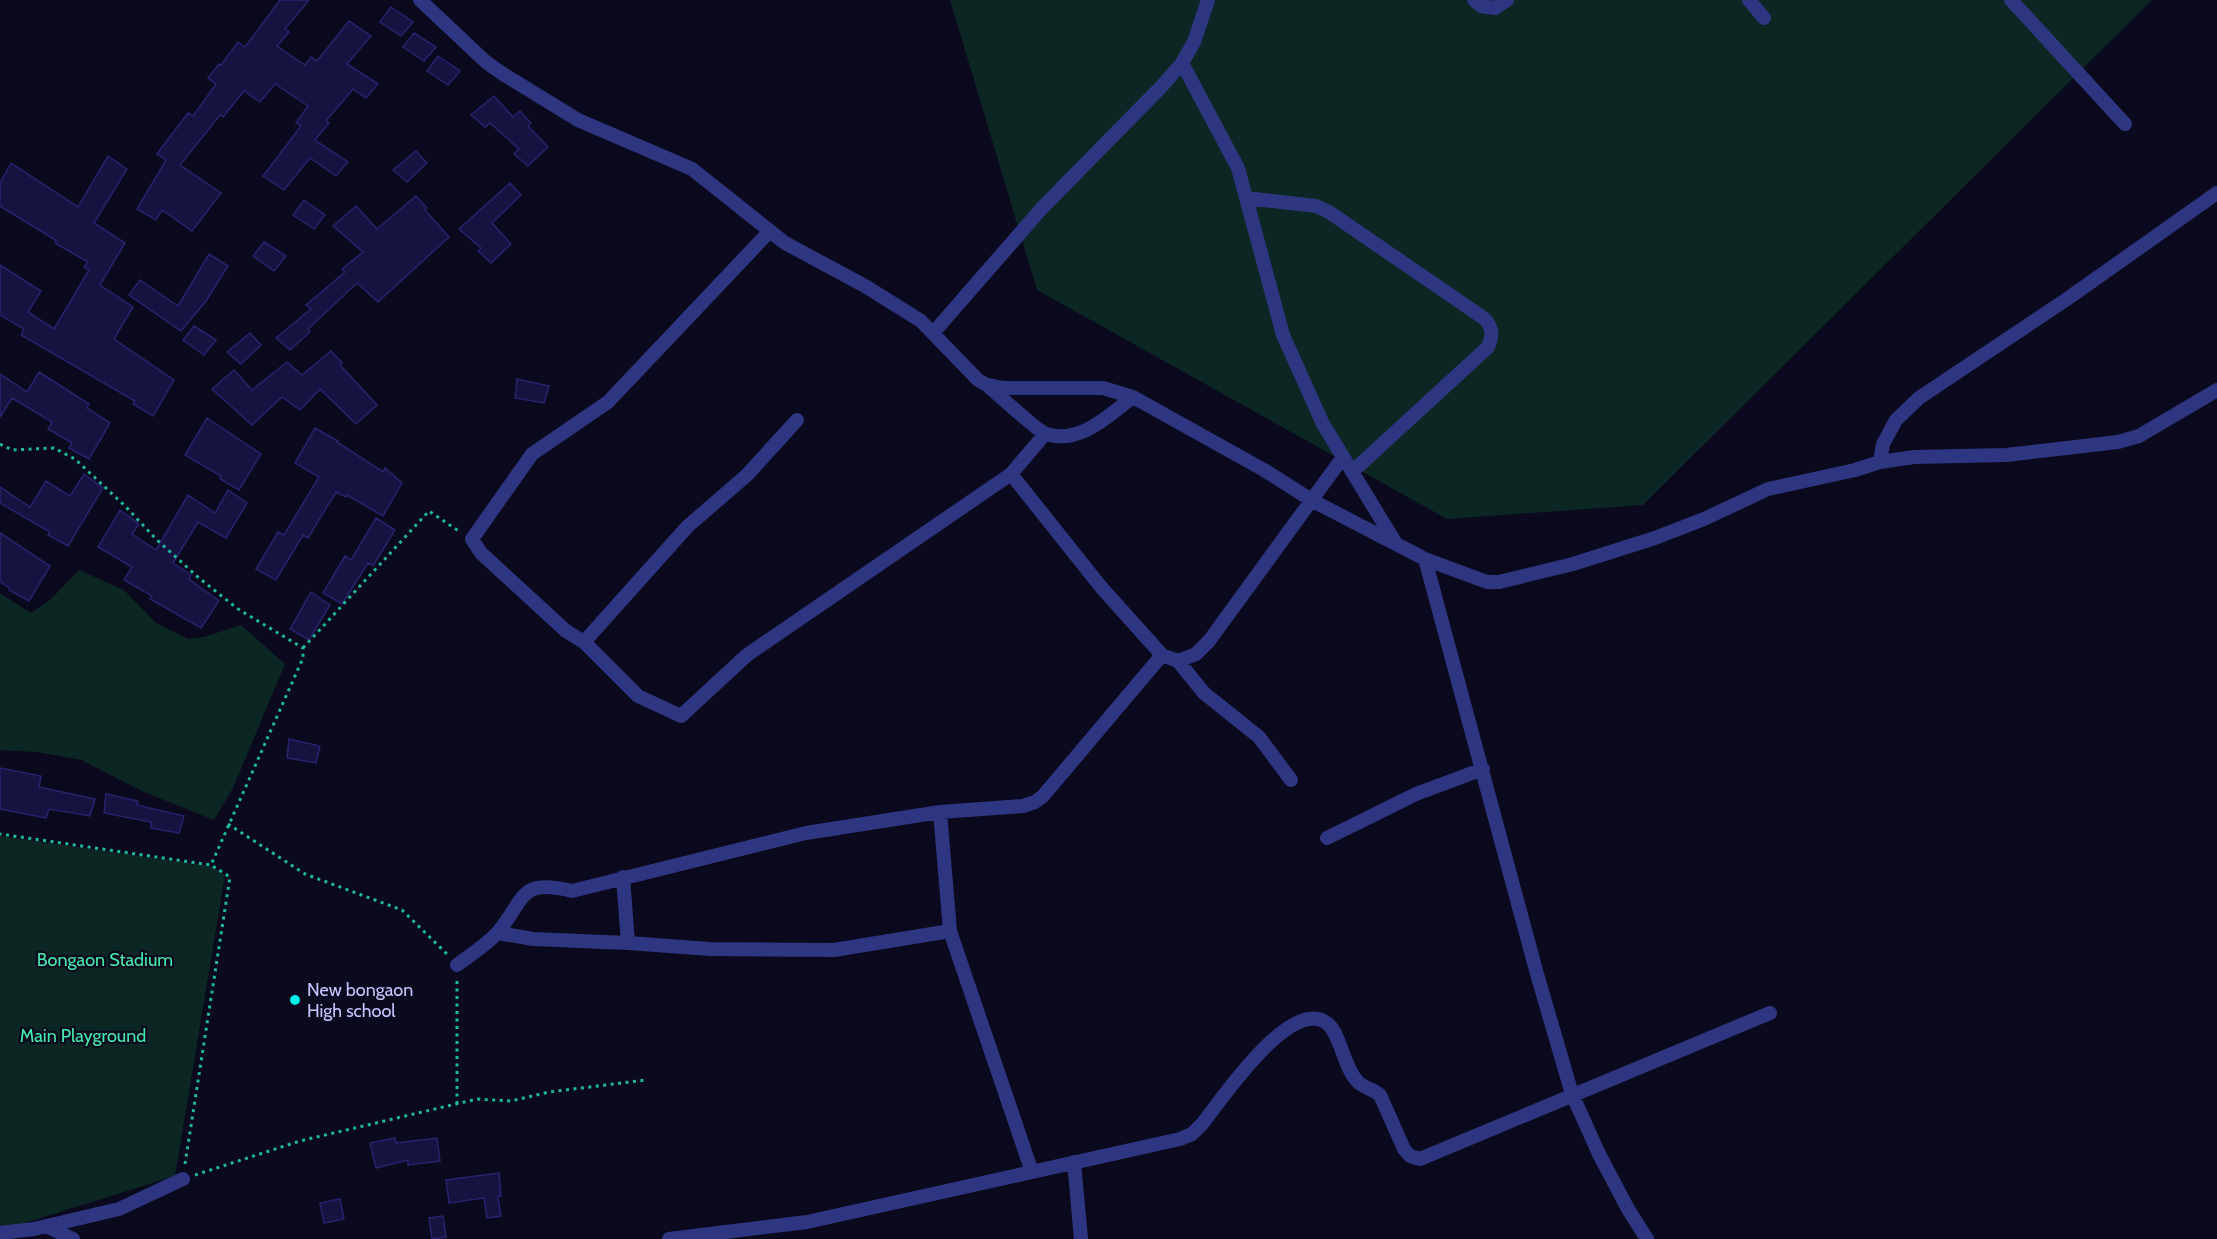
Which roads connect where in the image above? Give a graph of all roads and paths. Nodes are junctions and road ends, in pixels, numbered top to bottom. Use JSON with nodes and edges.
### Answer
{"nodes":[{"id":1,"x":420,"y":0,"type":"edge"},
{"id":2,"x":1208,"y":0,"type":"edge"},
{"id":3,"x":1474,"y":0,"type":"edge"},
{"id":4,"x":1507,"y":0,"type":"edge"},
{"id":5,"x":1749,"y":0,"type":"edge"},
{"id":6,"x":2011,"y":0,"type":"edge"},
{"id":7,"x":1764,"y":18,"type":"dead end"},
{"id":8,"x":1182,"y":63,"type":"junction"},
{"id":9,"x":2125,"y":124,"type":"dead end"},
{"id":10,"x":2217,"y":193,"type":"edge"},
{"id":11,"x":1246,"y":198,"type":"junction"},
{"id":12,"x":769,"y":232,"type":"junction"},
{"id":13,"x":933,"y":332,"type":"junction"},
{"id":14,"x":987,"y":385,"type":"junction"},
{"id":15,"x":2217,"y":390,"type":"edge"},
{"id":16,"x":1133,"y":397,"type":"junction"},
{"id":17,"x":798,"y":420,"type":"dead end"},
{"id":18,"x":1045,"y":434,"type":"junction"},
{"id":19,"x":0,"y":444,"type":"edge"},
{"id":20,"x":1343,"y":457,"type":"junction"},
{"id":21,"x":1880,"y":462,"type":"junction"},
{"id":22,"x":1352,"y":472,"type":"junction"},
{"id":23,"x":1011,"y":474,"type":"junction"},
{"id":24,"x":1312,"y":501,"type":"junction"},
{"id":25,"x":472,"y":539,"type":"junction"},
{"id":26,"x":1396,"y":544,"type":"junction"},
{"id":27,"x":1425,"y":559,"type":"junction"},
{"id":28,"x":584,"y":642,"type":"junction"},
{"id":29,"x":303,"y":648,"type":"junction"},
{"id":30,"x":1162,"y":655,"type":"junction"},
{"id":31,"x":1178,"y":661,"type":"junction"},
{"id":32,"x":1483,"y":769,"type":"junction"},
{"id":33,"x":1291,"y":780,"type":"dead end"},
{"id":34,"x":940,"y":812,"type":"junction"},
{"id":35,"x":228,"y":824,"type":"junction"},
{"id":36,"x":0,"y":834,"type":"edge"},
{"id":37,"x":1327,"y":838,"type":"dead end"},
{"id":38,"x":211,"y":865,"type":"junction"},
{"id":39,"x":622,"y":877,"type":"junction"},
{"id":40,"x":950,"y":931,"type":"junction"},
{"id":41,"x":498,"y":933,"type":"junction"},
{"id":42,"x":628,"y":943,"type":"junction"},
{"id":43,"x":458,"y":965,"type":"junction"},
{"id":44,"x":1770,"y":1013,"type":"dead end"},
{"id":45,"x":646,"y":1080,"type":"dead end"},
{"id":46,"x":1572,"y":1094,"type":"junction"},
{"id":47,"x":457,"y":1104,"type":"junction"},
{"id":48,"x":1074,"y":1162,"type":"junction"},
{"id":49,"x":1032,"y":1172,"type":"junction"},
{"id":50,"x":183,"y":1179,"type":"junction"},
{"id":51,"x":46,"y":1226,"type":"junction"},
{"id":52,"x":0,"y":1233,"type":"edge"},
{"id":53,"x":73,"y":1239,"type":"edge"},
{"id":54,"x":669,"y":1239,"type":"edge"},
{"id":55,"x":1081,"y":1239,"type":"edge"},
{"id":56,"x":1647,"y":1239,"type":"edge"}],
"edges":[{"from":1,"to":12,"type":"street"},
{"from":2,"to":8,"type":"street"},
{"from":3,"to":4,"type":"street"},
{"from":5,"to":7,"type":"street"},
{"from":6,"to":9,"type":"street"},
{"from":8,"to":11,"type":"street"},
{"from":8,"to":13,"type":"street"},
{"from":10,"to":21,"type":"street"},
{"from":11,"to":20,"type":"street"},
{"from":11,"to":22,"type":"street"},
{"from":12,"to":13,"type":"street"},
{"from":12,"to":25,"type":"street"},
{"from":13,"to":14,"type":"street"},
{"from":14,"to":16,"type":"street"},
{"from":14,"to":18,"type":"street"},
{"from":15,"to":21,"type":"street"},
{"from":16,"to":18,"type":"street"},
{"from":16,"to":24,"type":"street"},
{"from":17,"to":28,"type":"street"},
{"from":18,"to":23,"type":"street"},
{"from":19,"to":29,"type":"path"},
{"from":20,"to":22,"type":"street"},
{"from":20,"to":24,"type":"street"},
{"from":21,"to":27,"type":"street"},
{"from":22,"to":26,"type":"street"},
{"from":23,"to":28,"type":"street"},
{"from":23,"to":30,"type":"street"},
{"from":24,"to":26,"type":"street"},
{"from":24,"to":31,"type":"street"},
{"from":25,"to":28,"type":"street"},
{"from":25,"to":29,"type":"path"},
{"from":26,"to":27,"type":"street"},
{"from":27,"to":32,"type":"street"},
{"from":29,"to":35,"type":"path"},
{"from":30,"to":31,"type":"street"},
{"from":30,"to":34,"type":"street"},
{"from":31,"to":33,"type":"street"},
{"from":32,"to":37,"type":"street"},
{"from":32,"to":46,"type":"street"},
{"from":34,"to":39,"type":"street"},
{"from":34,"to":40,"type":"street"},
{"from":35,"to":38,"type":"path"},
{"from":35,"to":43,"type":"path"},
{"from":36,"to":38,"type":"path"},
{"from":38,"to":50,"type":"path"},
{"from":39,"to":41,"type":"street"},
{"from":39,"to":42,"type":"street"},
{"from":40,"to":42,"type":"street"},
{"from":40,"to":49,"type":"street"},
{"from":41,"to":42,"type":"street"},
{"from":41,"to":43,"type":"street"},
{"from":43,"to":47,"type":"path"},
{"from":44,"to":46,"type":"street"},
{"from":45,"to":47,"type":"path"},
{"from":46,"to":48,"type":"street"},
{"from":46,"to":56,"type":"street"},
{"from":47,"to":50,"type":"path"},
{"from":48,"to":49,"type":"street"},
{"from":48,"to":55,"type":"street"},
{"from":49,"to":54,"type":"street"},
{"from":50,"to":51,"type":"street"},
{"from":51,"to":52,"type":"street"},
{"from":51,"to":53,"type":"street"}]}
